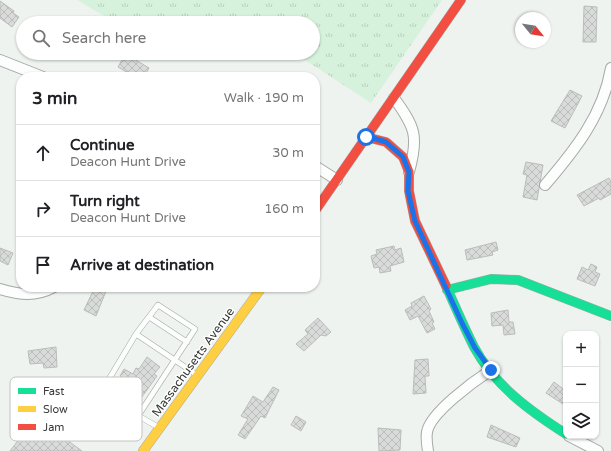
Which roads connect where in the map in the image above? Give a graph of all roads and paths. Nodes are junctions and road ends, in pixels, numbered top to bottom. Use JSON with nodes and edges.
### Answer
{"nodes":[{"id":1,"x":461,"y":0,"type":"edge"},
{"id":2,"x":0,"y":60,"type":"edge"},
{"id":3,"x":611,"y":68,"type":"edge"},
{"id":4,"x":30,"y":72,"type":"edge"},
{"id":5,"x":394,"y":98,"type":"junction"},
{"id":6,"x":366,"y":137,"type":"junction"},
{"id":7,"x":320,"y":169,"type":"edge"},
{"id":8,"x":409,"y":172,"type":"junction"},
{"id":9,"x":337,"y":180,"type":"junction"},
{"id":10,"x":545,"y":185,"type":"dead end"},
{"id":11,"x":320,"y":204,"type":"edge"},
{"id":12,"x":0,"y":289,"type":"edge"},
{"id":13,"x":447,"y":290,"type":"junction"},
{"id":14,"x":43,"y":292,"type":"edge"},
{"id":15,"x":258,"y":292,"type":"edge"},
{"id":16,"x":611,"y":316,"type":"edge"},
{"id":17,"x":149,"y":317,"type":"junction"},
{"id":18,"x":136,"y":334,"type":"junction"},
{"id":19,"x":187,"y":342,"type":"junction"},
{"id":20,"x":175,"y":360,"type":"junction"},
{"id":21,"x":491,"y":370,"type":"junction"},
{"id":22,"x":198,"y":376,"type":"junction"},
{"id":23,"x":110,"y":377,"type":"edge"},
{"id":24,"x":142,"y":410,"type":"edge"},
{"id":25,"x":142,"y":418,"type":"edge"},
{"id":26,"x":160,"y":428,"type":"junction"},
{"id":27,"x":563,"y":432,"type":"edge"},
{"id":28,"x":575,"y":439,"type":"edge"},
{"id":29,"x":143,"y":451,"type":"edge"},
{"id":30,"x":428,"y":451,"type":"edge"},
{"id":31,"x":598,"y":451,"type":"edge"}],
"edges":[{"from":1,"to":5,"type":"street"},
{"from":2,"to":4,"type":"street"},
{"from":3,"to":10,"type":"street"},
{"from":5,"to":6,"type":"street"},
{"from":5,"to":8,"type":"street"},
{"from":6,"to":8,"type":"street"},
{"from":6,"to":9,"type":"street"},
{"from":7,"to":9,"type":"street"},
{"from":8,"to":13,"type":"street"},
{"from":9,"to":11,"type":"street"},
{"from":12,"to":14,"type":"street"},
{"from":13,"to":16,"type":"street"},
{"from":13,"to":21,"type":"street"},
{"from":15,"to":22,"type":"street","name":"Massachusetts Avenue"},
{"from":17,"to":18,"type":"lane"},
{"from":17,"to":19,"type":"lane"},
{"from":17,"to":19,"type":"lane"},
{"from":18,"to":20,"type":"lane"},
{"from":18,"to":23,"type":"lane"},
{"from":19,"to":20,"type":"lane"},
{"from":20,"to":22,"type":"lane"},
{"from":20,"to":24,"type":"lane"},
{"from":21,"to":27,"type":"street"},
{"from":21,"to":30,"type":"street"},
{"from":22,"to":26,"type":"street","name":"Massachusetts Avenue"},
{"from":25,"to":26,"type":"lane"},
{"from":26,"to":29,"type":"street","name":"Massachusetts Avenue"},
{"from":28,"to":31,"type":"street"}]}
